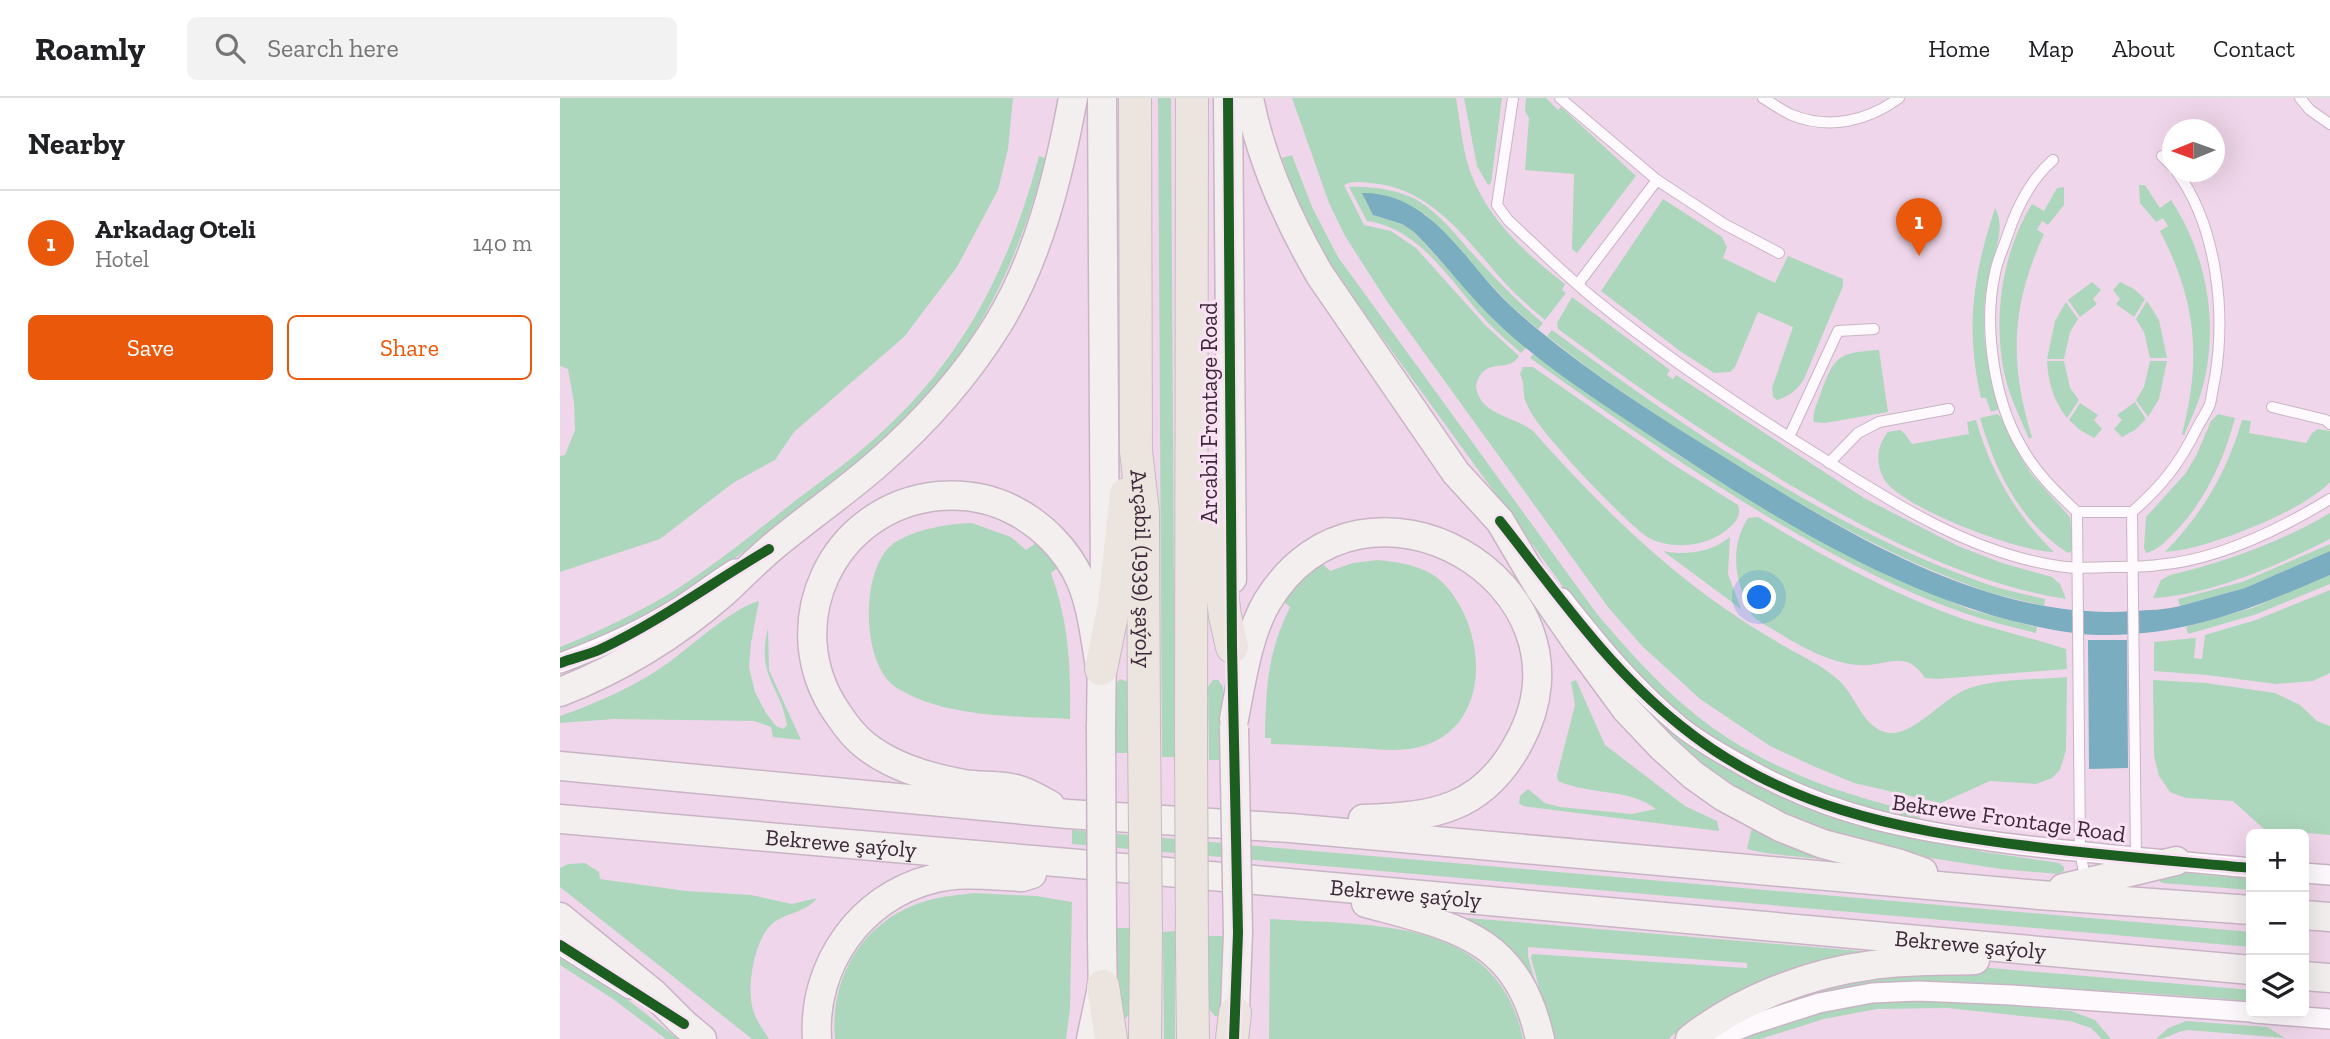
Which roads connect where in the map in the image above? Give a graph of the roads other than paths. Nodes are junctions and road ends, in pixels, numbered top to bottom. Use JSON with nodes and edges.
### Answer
{"nodes":[{"id":1,"x":1073,"y":98,"type":"edge"},
{"id":2,"x":1102,"y":98,"type":"edge"},
{"id":3,"x":1135,"y":98,"type":"edge"},
{"id":4,"x":1192,"y":98,"type":"edge"},
{"id":5,"x":1228,"y":98,"type":"edge"},
{"id":6,"x":1249,"y":98,"type":"edge"},
{"id":7,"x":1513,"y":98,"type":"edge"},
{"id":8,"x":1560,"y":98,"type":"edge"},
{"id":9,"x":1763,"y":98,"type":"edge"},
{"id":10,"x":1899,"y":98,"type":"edge"},
{"id":11,"x":2300,"y":98,"type":"edge"},
{"id":12,"x":2330,"y":124,"type":"edge"},
{"id":13,"x":2053,"y":160,"type":"dead end"},
{"id":14,"x":1657,"y":180,"type":"junction"},
{"id":15,"x":2184,"y":182,"type":"edge"},
{"id":16,"x":1779,"y":253,"type":"dead end"},
{"id":17,"x":1578,"y":284,"type":"junction"},
{"id":18,"x":1874,"y":329,"type":"dead end"},
{"id":19,"x":2272,"y":407,"type":"dead end"},
{"id":20,"x":1949,"y":409,"type":"dead end"},
{"id":21,"x":2330,"y":424,"type":"edge"},
{"id":22,"x":1193,"y":435,"type":"junction"},
{"id":23,"x":1789,"y":437,"type":"junction"},
{"id":24,"x":1136,"y":451,"type":"junction"},
{"id":25,"x":1829,"y":463,"type":"junction"},
{"id":26,"x":2330,"y":499,"type":"edge"},
{"id":27,"x":2077,"y":512,"type":"junction"},
{"id":28,"x":2132,"y":512,"type":"junction"},
{"id":29,"x":1500,"y":521,"type":"junction"},
{"id":30,"x":769,"y":549,"type":"junction"},
{"id":31,"x":2133,"y":567,"type":"junction"},
{"id":32,"x":2078,"y":568,"type":"junction"},
{"id":33,"x":1232,"y":647,"type":"junction"},
{"id":34,"x":560,"y":663,"type":"edge"},
{"id":35,"x":1101,"y":669,"type":"junction"},
{"id":36,"x":560,"y":692,"type":"edge"},
{"id":37,"x":1234,"y":724,"type":"junction"},
{"id":38,"x":560,"y":766,"type":"edge"},
{"id":39,"x":1068,"y":814,"type":"junction"},
{"id":40,"x":560,"y":819,"type":"edge"},
{"id":41,"x":1290,"y":828,"type":"junction"},
{"id":42,"x":2080,"y":852,"type":"junction"},
{"id":43,"x":2176,"y":861,"type":"joint"},
{"id":44,"x":1068,"y":863,"type":"junction"},
{"id":45,"x":2246,"y":868,"type":"edge"},
{"id":46,"x":2309,"y":873,"type":"edge"},
{"id":47,"x":2330,"y":875,"type":"edge"},
{"id":48,"x":2135,"y":880,"type":"junction"},
{"id":49,"x":1289,"y":883,"type":"junction"},
{"id":50,"x":1965,"y":887,"type":"junction"},
{"id":51,"x":2086,"y":890,"type":"junction"},
{"id":52,"x":2246,"y":910,"type":"edge"},
{"id":53,"x":2309,"y":915,"type":"edge"},
{"id":54,"x":560,"y":917,"type":"edge"},
{"id":55,"x":2330,"y":917,"type":"edge"},
{"id":56,"x":560,"y":944,"type":"edge"},
{"id":57,"x":2121,"y":958,"type":"junction"},
{"id":58,"x":2246,"y":970,"type":"edge"},
{"id":59,"x":2309,"y":976,"type":"edge"},
{"id":60,"x":2330,"y":978,"type":"edge"},
{"id":61,"x":1103,"y":986,"type":"junction"},
{"id":62,"x":2246,"y":1013,"type":"edge"},
{"id":63,"x":2309,"y":1017,"type":"edge"},
{"id":64,"x":2330,"y":1019,"type":"edge"},
{"id":65,"x":693,"y":1032,"type":"edge"},
{"id":66,"x":1235,"y":1032,"type":"edge"},
{"id":67,"x":817,"y":1039,"type":"edge"},
{"id":68,"x":1091,"y":1039,"type":"edge"},
{"id":69,"x":1104,"y":1039,"type":"edge"},
{"id":70,"x":1111,"y":1039,"type":"edge"},
{"id":71,"x":1145,"y":1039,"type":"edge"},
{"id":72,"x":1193,"y":1039,"type":"edge"},
{"id":73,"x":1540,"y":1039,"type":"edge"},
{"id":74,"x":1690,"y":1039,"type":"edge"},
{"id":75,"x":1715,"y":1039,"type":"edge"}],
"edges":[{"from":1,"to":30,"type":"main road"},
{"from":2,"to":35,"type":"main road"},
{"from":3,"to":24,"type":"main road","name":"Arçabil (1939) şaýoly"},
{"from":4,"to":22,"type":"main road"},
{"from":5,"to":33,"type":"main road","name":"Arcabil Frontage Road"},
{"from":6,"to":29,"type":"main road"},
{"from":7,"to":17,"type":"lane"},
{"from":8,"to":14,"type":"lane"},
{"from":9,"to":10,"type":"lane"},
{"from":11,"to":12,"type":"lane"},
{"from":13,"to":27,"type":"lane"},
{"from":14,"to":16,"type":"lane"},
{"from":14,"to":17,"type":"lane"},
{"from":15,"to":28,"type":"lane"},
{"from":17,"to":23,"type":"lane"},
{"from":18,"to":23,"type":"lane"},
{"from":19,"to":21,"type":"lane"},
{"from":20,"to":25,"type":"lane"},
{"from":22,"to":33,"type":"main road"},
{"from":22,"to":72,"type":"main road","bridge":true},
{"from":23,"to":25,"type":"lane"},
{"from":24,"to":35,"type":"main road"},
{"from":24,"to":71,"type":"main road","name":"Arçabil (1939) şaýoly","bridge":true},
{"from":25,"to":32,"type":"lane"},
{"from":26,"to":31,"type":"lane"},
{"from":27,"to":28,"type":"lane"},
{"from":27,"to":32,"type":"lane"},
{"from":28,"to":31,"type":"lane"},
{"from":29,"to":42,"type":"street","name":"Bekrewe Frontage Road"},
{"from":29,"to":50,"type":"main road"},
{"from":30,"to":34,"type":"street"},
{"from":30,"to":36,"type":"main road"},
{"from":31,"to":32,"type":"lane"},
{"from":31,"to":48,"type":"lane"},
{"from":32,"to":42,"type":"lane"},
{"from":33,"to":37,"type":"main road","name":"Arcabil Frontage Road"},
{"from":35,"to":39,"type":"main road"},
{"from":35,"to":61,"type":"main road","bridge":true},
{"from":37,"to":41,"type":"main road"},
{"from":37,"to":66,"type":"main road","bridge":true},
{"from":38,"to":39,"type":"main road"},
{"from":39,"to":41,"type":"main road"},
{"from":40,"to":44,"type":"main road","name":"Bekrewe şaýoly"},
{"from":41,"to":50,"type":"main road"},
{"from":42,"to":48,"type":"street","name":"Bekrewe Frontage Road"},
{"from":42,"to":51,"type":"lane"},
{"from":43,"to":45,"type":"street"},
{"from":43,"to":48,"type":"main road"},
{"from":44,"to":49,"type":"main road","name":"Bekrewe şaýoly"},
{"from":44,"to":67,"type":"main road"},
{"from":46,"to":47,"type":"street"},
{"from":48,"to":51,"type":"main road"},
{"from":48,"to":52,"type":"main road"},
{"from":49,"to":57,"type":"main road","name":"Bekrewe şaýoly"},
{"from":49,"to":73,"type":"main road"},
{"from":50,"to":51,"type":"main road"},
{"from":53,"to":55,"type":"main road"},
{"from":54,"to":65,"type":"main road"},
{"from":56,"to":65,"type":"street"},
{"from":57,"to":58,"type":"main road","name":"Bekrewe şaýoly"},
{"from":57,"to":74,"type":"main road"},
{"from":59,"to":60,"type":"main road"},
{"from":61,"to":68,"type":"main road"},
{"from":61,"to":69,"type":"main road"},
{"from":61,"to":70,"type":"main road"},
{"from":62,"to":75,"type":"street"},
{"from":63,"to":64,"type":"street"}]}
